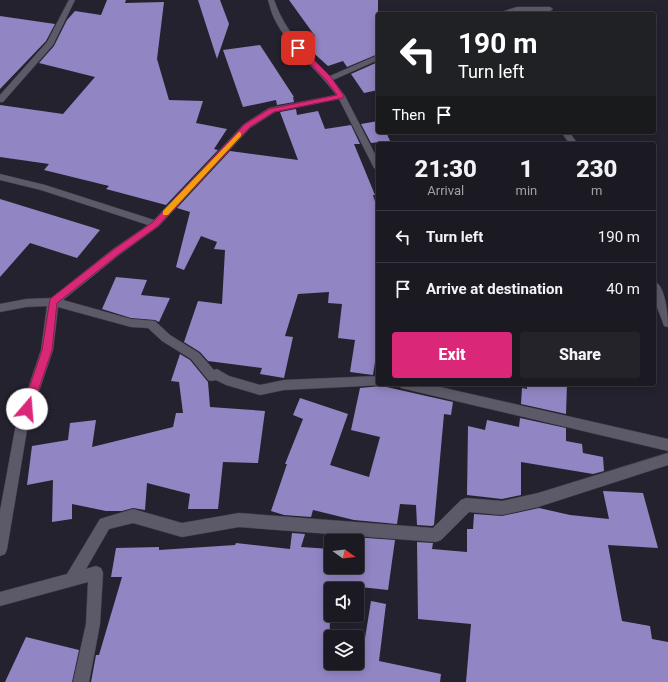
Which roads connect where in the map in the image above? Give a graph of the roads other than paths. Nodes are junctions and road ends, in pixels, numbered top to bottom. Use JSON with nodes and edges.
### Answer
{"nodes":[{"id":1,"x":72,"y":0,"type":"edge"},
{"id":2,"x":271,"y":0,"type":"edge"},
{"id":3,"x":550,"y":9,"type":"dead end"},
{"id":4,"x":503,"y":12,"type":"edge"},
{"id":5,"x":376,"y":58,"type":"edge"},
{"id":6,"x":329,"y":79,"type":"junction"},
{"id":7,"x":341,"y":96,"type":"junction"},
{"id":8,"x":0,"y":100,"type":"edge"},
{"id":9,"x":376,"y":164,"type":"edge"},
{"id":10,"x":0,"y":177,"type":"edge"},
{"id":11,"x":156,"y":224,"type":"junction"},
{"id":12,"x":656,"y":290,"type":"edge"},
{"id":13,"x":53,"y":302,"type":"junction"},
{"id":14,"x":0,"y":308,"type":"edge"},
{"id":15,"x":668,"y":323,"type":"edge"},
{"id":16,"x":376,"y":381,"type":"edge"},
{"id":17,"x":414,"y":386,"type":"edge"},
{"id":18,"x":668,"y":445,"type":"edge"},
{"id":19,"x":668,"y":459,"type":"edge"},
{"id":20,"x":0,"y":549,"type":"edge"},
{"id":21,"x":71,"y":580,"type":"junction"},
{"id":22,"x":0,"y":599,"type":"edge"},
{"id":23,"x":81,"y":682,"type":"edge"}],
"edges":[{"from":1,"to":8,"type":"street"},
{"from":2,"to":6,"type":"street"},
{"from":3,"to":4,"type":"street"},
{"from":5,"to":6,"type":"street"},
{"from":6,"to":7,"type":"street"},
{"from":7,"to":9,"type":"street"},
{"from":7,"to":11,"type":"street"},
{"from":10,"to":11,"type":"street"},
{"from":11,"to":13,"type":"street"},
{"from":12,"to":15,"type":"street"},
{"from":13,"to":14,"type":"street"},
{"from":13,"to":16,"type":"street"},
{"from":13,"to":20,"type":"street"},
{"from":17,"to":18,"type":"street"},
{"from":19,"to":21,"type":"street"},
{"from":21,"to":22,"type":"street"},
{"from":21,"to":23,"type":"street"}]}
